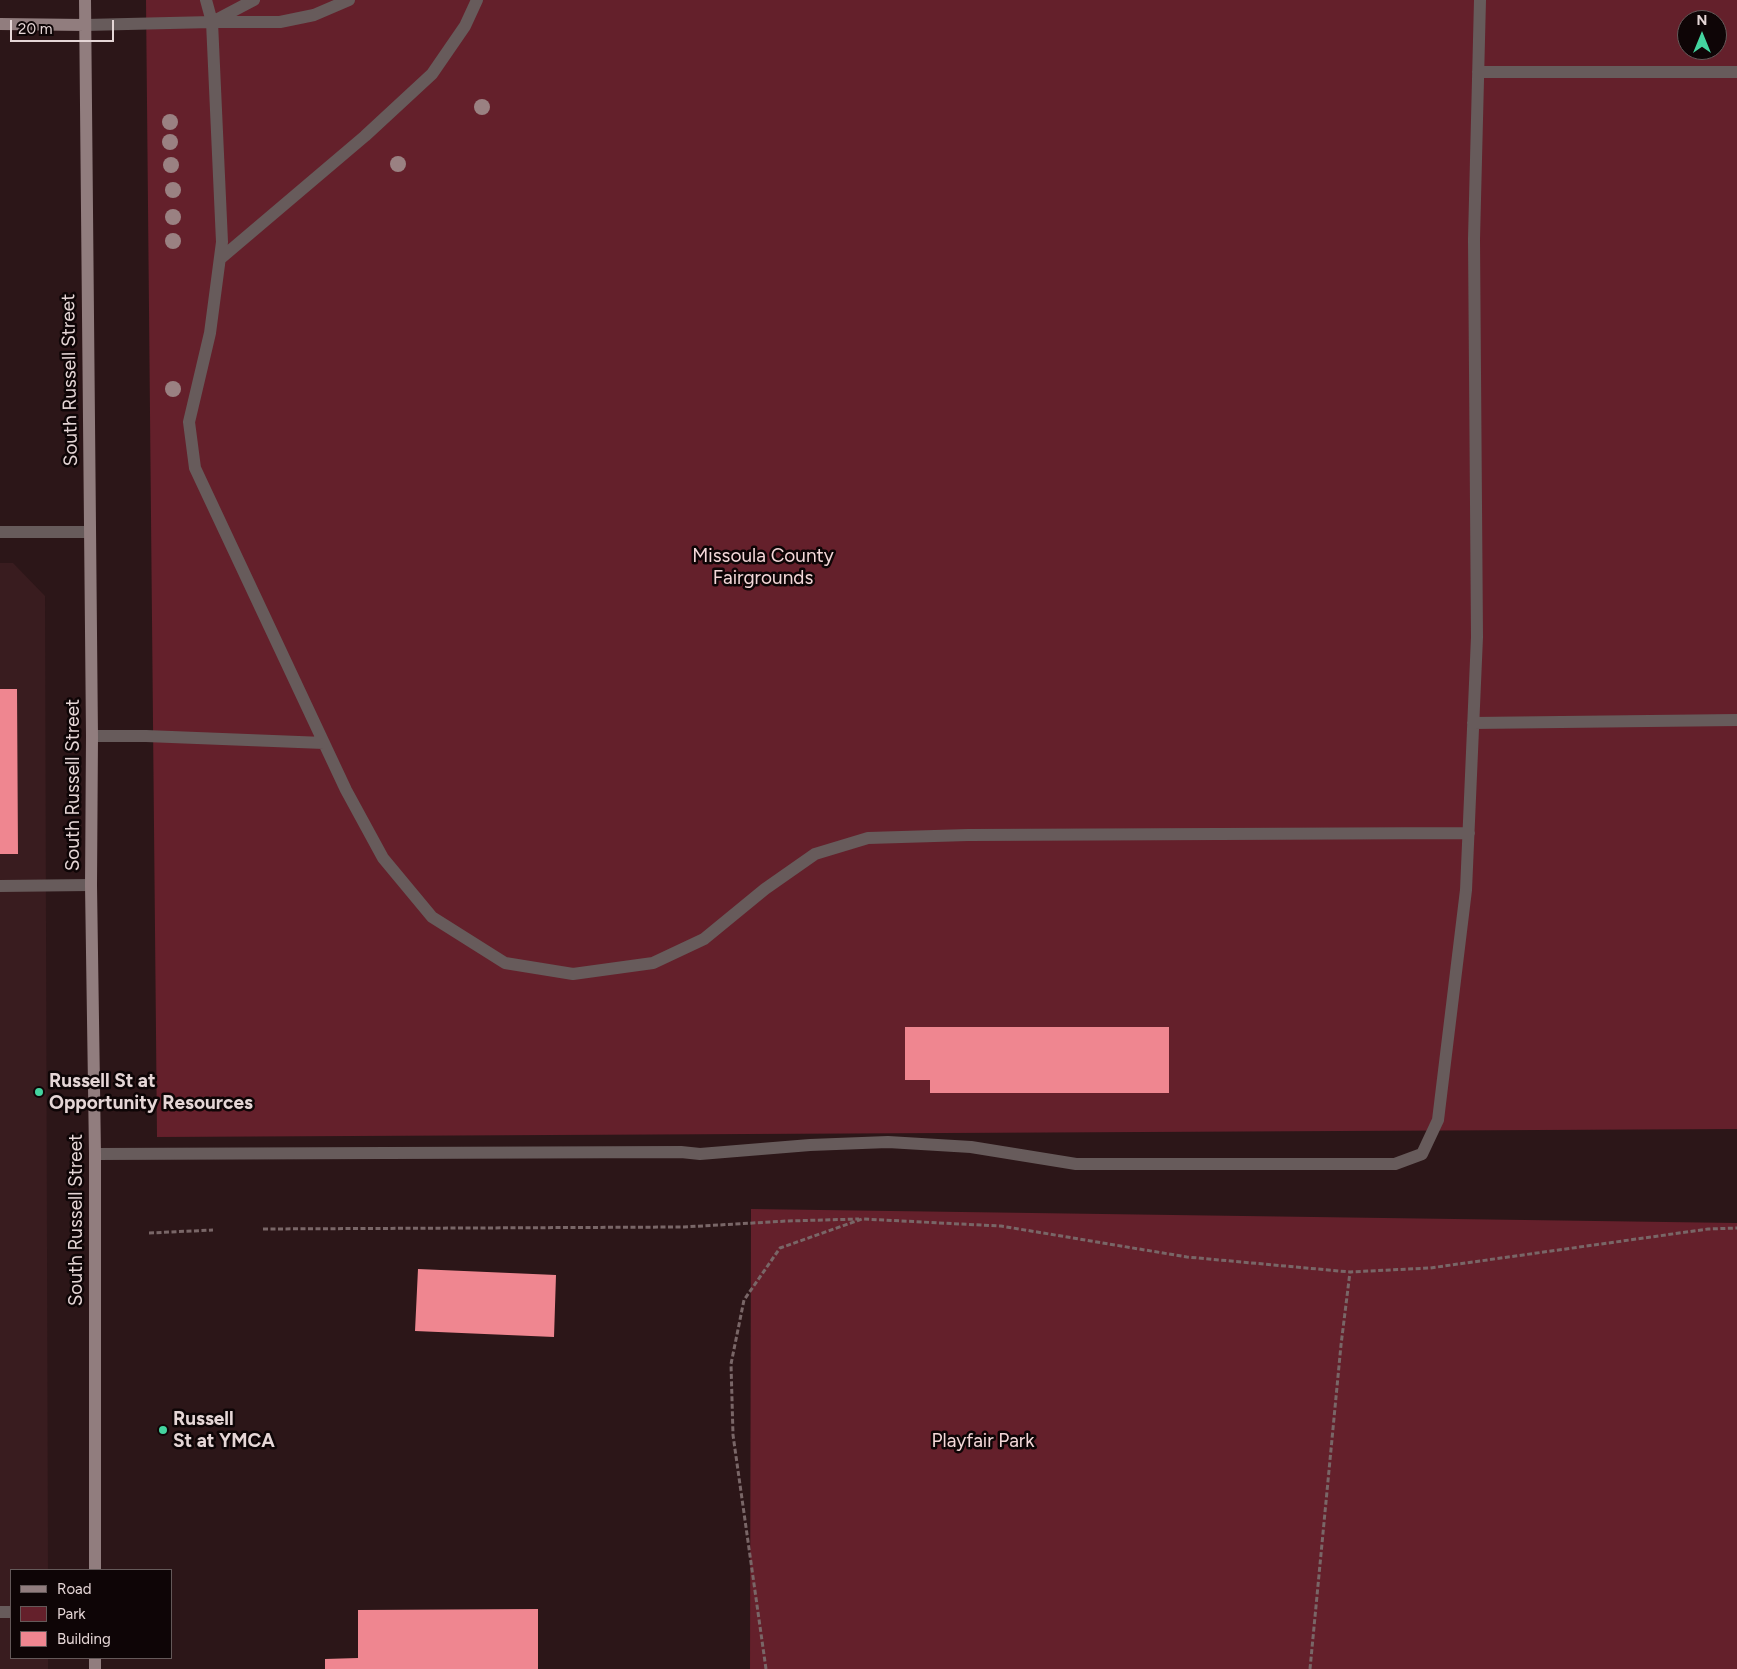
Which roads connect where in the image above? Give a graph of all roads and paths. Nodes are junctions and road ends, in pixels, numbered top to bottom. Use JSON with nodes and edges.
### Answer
{"nodes":[{"id":1,"x":85,"y":0,"type":"edge"},
{"id":2,"x":206,"y":0,"type":"edge"},
{"id":3,"x":254,"y":0,"type":"edge"},
{"id":4,"x":349,"y":0,"type":"edge"},
{"id":5,"x":477,"y":0,"type":"edge"},
{"id":6,"x":1480,"y":0,"type":"edge"},
{"id":7,"x":212,"y":22,"type":"junction"},
{"id":8,"x":0,"y":24,"type":"edge"},
{"id":9,"x":85,"y":25,"type":"junction"},
{"id":10,"x":1478,"y":72,"type":"junction"},
{"id":11,"x":1737,"y":72,"type":"edge"},
{"id":12,"x":220,"y":259,"type":"junction"},
{"id":13,"x":0,"y":532,"type":"edge"},
{"id":14,"x":90,"y":532,"type":"junction"},
{"id":15,"x":1737,"y":720,"type":"edge"},
{"id":16,"x":1474,"y":723,"type":"junction"},
{"id":17,"x":92,"y":736,"type":"junction"},
{"id":18,"x":324,"y":743,"type":"junction"},
{"id":19,"x":1469,"y":833,"type":"junction"},
{"id":20,"x":91,"y":885,"type":"junction"},
{"id":21,"x":0,"y":886,"type":"edge"},
{"id":22,"x":95,"y":1154,"type":"junction"},
{"id":23,"x":862,"y":1219,"type":"junction"},
{"id":24,"x":1737,"y":1228,"type":"edge"},
{"id":25,"x":263,"y":1229,"type":"dead end"},
{"id":26,"x":213,"y":1230,"type":"dead end"},
{"id":27,"x":149,"y":1232,"type":"dead end"},
{"id":28,"x":1350,"y":1272,"type":"junction"},
{"id":29,"x":95,"y":1569,"type":"edge"},
{"id":30,"x":766,"y":1669,"type":"edge"},
{"id":31,"x":1310,"y":1669,"type":"edge"}],
"edges":[{"from":1,"to":9,"type":"main road","name":"South Russell Street"},
{"from":2,"to":7,"type":"street"},
{"from":3,"to":7,"type":"street"},
{"from":4,"to":7,"type":"street"},
{"from":5,"to":12,"type":"street"},
{"from":6,"to":10,"type":"street"},
{"from":7,"to":9,"type":"street"},
{"from":7,"to":12,"type":"street"},
{"from":8,"to":9,"type":"main road"},
{"from":9,"to":14,"type":"main road","name":"South Russell Street"},
{"from":10,"to":11,"type":"street"},
{"from":10,"to":16,"type":"street"},
{"from":12,"to":18,"type":"street"},
{"from":13,"to":14,"type":"street"},
{"from":14,"to":17,"type":"main road","name":"South Russell Street"},
{"from":15,"to":16,"type":"street"},
{"from":16,"to":19,"type":"street"},
{"from":17,"to":18,"type":"street"},
{"from":17,"to":20,"type":"main road","name":"South Russell Street"},
{"from":18,"to":19,"type":"street"},
{"from":19,"to":22,"type":"street"},
{"from":20,"to":21,"type":"street"},
{"from":20,"to":22,"type":"main road","name":"South Russell Street"},
{"from":22,"to":29,"type":"main road","name":"South Russell Street"},
{"from":23,"to":25,"type":"path"},
{"from":23,"to":28,"type":"path"},
{"from":23,"to":30,"type":"path"},
{"from":24,"to":28,"type":"path"},
{"from":26,"to":27,"type":"path"},
{"from":28,"to":31,"type":"path"}]}
